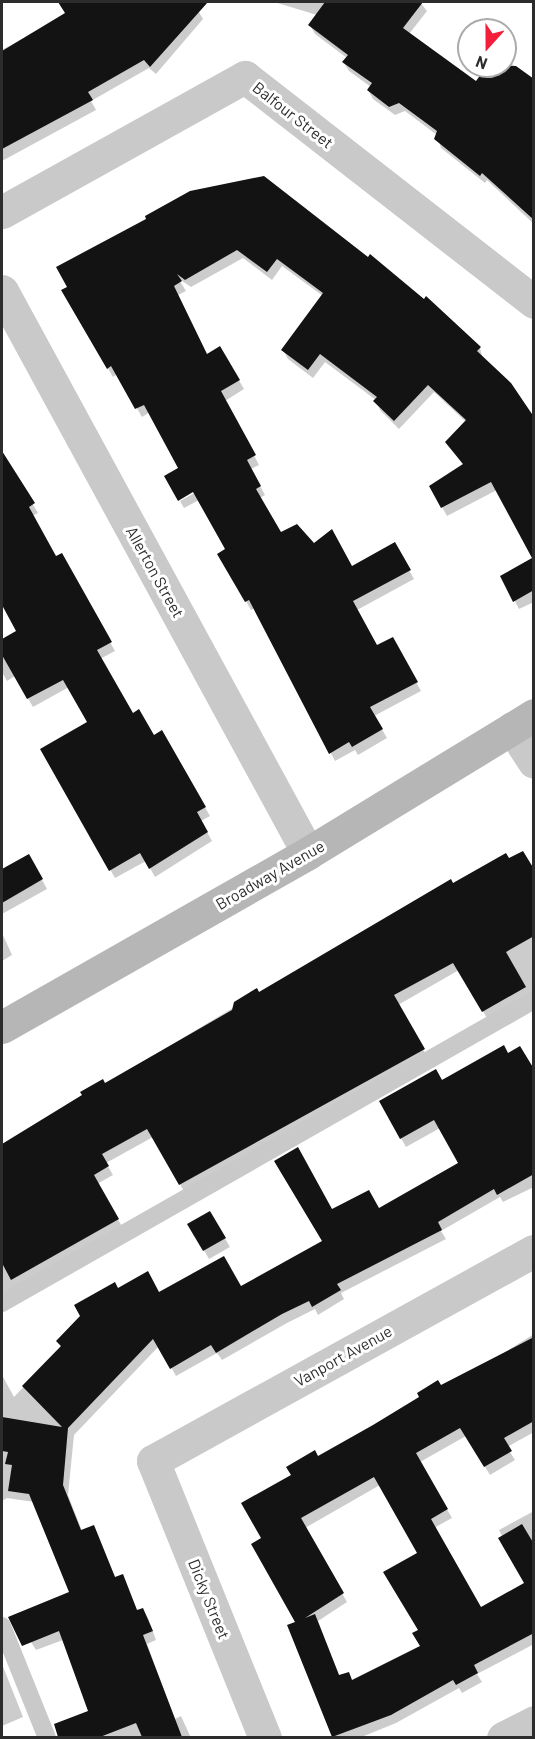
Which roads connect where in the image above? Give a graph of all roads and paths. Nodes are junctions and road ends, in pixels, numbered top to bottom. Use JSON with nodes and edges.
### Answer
{"nodes":[{"id":1,"x":2,"y":212,"type":"edge"},
{"id":2,"x":2,"y":291,"type":"edge"},
{"id":3,"x":534,"y":302,"type":"edge"},
{"id":4,"x":523,"y":721,"type":"edge"},
{"id":5,"x":534,"y":762,"type":"edge"},
{"id":6,"x":308,"y":853,"type":"junction"},
{"id":7,"x":534,"y":1000,"type":"edge"},
{"id":8,"x":2,"y":1027,"type":"edge"},
{"id":9,"x":534,"y":1251,"type":"edge"},
{"id":10,"x":2,"y":1303,"type":"edge"},
{"id":11,"x":153,"y":1461,"type":"joint"},
{"id":12,"x":2,"y":1626,"type":"edge"},
{"id":13,"x":534,"y":1722,"type":"edge"},
{"id":14,"x":47,"y":1737,"type":"edge"},
{"id":15,"x":265,"y":1737,"type":"edge"},
{"id":16,"x":503,"y":1737,"type":"edge"}],
"edges":[{"from":1,"to":3,"type":"street","name":"Balfour Street"},
{"from":2,"to":6,"type":"street","name":"Allerton Street"},
{"from":4,"to":5,"type":"street"},
{"from":4,"to":6,"type":"street","name":"Broadway Avenue"},
{"from":6,"to":8,"type":"street","name":"Broadway Avenue"},
{"from":7,"to":10,"type":"lane"},
{"from":9,"to":11,"type":"street","name":"Vanport Avenue"},
{"from":11,"to":15,"type":"street","name":"Dicky Street"},
{"from":12,"to":14,"type":"lane"},
{"from":13,"to":16,"type":"street"}]}
